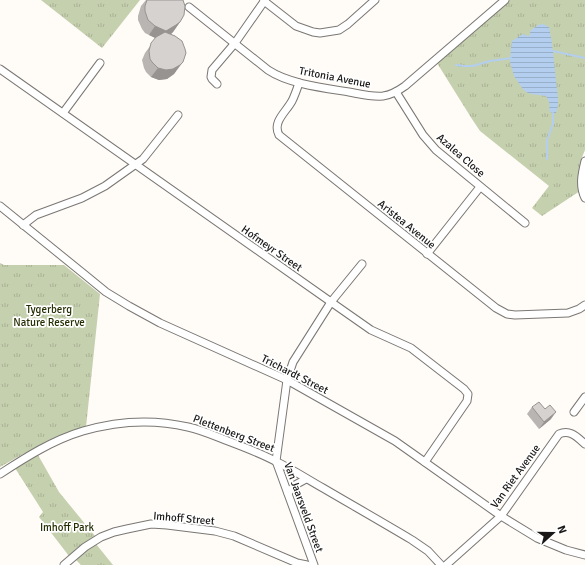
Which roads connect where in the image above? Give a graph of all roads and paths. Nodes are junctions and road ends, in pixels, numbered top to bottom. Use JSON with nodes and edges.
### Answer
{"nodes":[{"id":1,"x":265,"y":0,"type":"edge"},
{"id":2,"x":375,"y":0,"type":"edge"},
{"id":3,"x":505,"y":0,"type":"edge"},
{"id":4,"x":189,"y":7,"type":"dead end"},
{"id":5,"x":234,"y":43,"type":"junction"},
{"id":6,"x":100,"y":63,"type":"dead end"},
{"id":7,"x":0,"y":69,"type":"edge"},
{"id":8,"x":299,"y":82,"type":"junction"},
{"id":9,"x":218,"y":84,"type":"dead end"},
{"id":10,"x":396,"y":92,"type":"junction"},
{"id":11,"x":63,"y":113,"type":"junction"},
{"id":12,"x":178,"y":115,"type":"dead end"},
{"id":13,"x":585,"y":160,"type":"edge"},
{"id":14,"x":136,"y":165,"type":"junction"},
{"id":15,"x":480,"y":187,"type":"junction"},
{"id":16,"x":585,"y":198,"type":"edge"},
{"id":17,"x":0,"y":206,"type":"edge"},
{"id":18,"x":525,"y":223,"type":"dead end"},
{"id":19,"x":23,"y":225,"type":"junction"},
{"id":20,"x":427,"y":254,"type":"junction"},
{"id":21,"x":362,"y":264,"type":"dead end"},
{"id":22,"x":330,"y":302,"type":"junction"},
{"id":23,"x":585,"y":304,"type":"edge"},
{"id":24,"x":287,"y":380,"type":"junction"},
{"id":25,"x":585,"y":396,"type":"edge"},
{"id":26,"x":574,"y":412,"type":"dead end"},
{"id":27,"x":585,"y":444,"type":"edge"},
{"id":28,"x":276,"y":461,"type":"junction"},
{"id":29,"x":425,"y":462,"type":"junction"},
{"id":30,"x":0,"y":474,"type":"edge"},
{"id":31,"x":306,"y":479,"type":"junction"},
{"id":32,"x":288,"y":493,"type":"junction"},
{"id":33,"x":502,"y":516,"type":"junction"},
{"id":34,"x":585,"y":555,"type":"edge"},
{"id":35,"x":64,"y":565,"type":"edge"},
{"id":36,"x":307,"y":565,"type":"edge"},
{"id":37,"x":314,"y":565,"type":"edge"},
{"id":38,"x":441,"y":565,"type":"edge"},
{"id":39,"x":446,"y":565,"type":"edge"}],
"edges":[{"from":1,"to":2,"type":"street"},
{"from":1,"to":5,"type":"street"},
{"from":3,"to":10,"type":"street","name":"Tritonia Avenue"},
{"from":4,"to":5,"type":"street","name":"Tritonia Avenue"},
{"from":5,"to":8,"type":"street","name":"Tritonia Avenue"},
{"from":5,"to":9,"type":"street"},
{"from":6,"to":11,"type":"street"},
{"from":7,"to":11,"type":"street","name":"Hofmeyr Street"},
{"from":8,"to":10,"type":"street","name":"Tritonia Avenue"},
{"from":8,"to":20,"type":"street","name":"Aristea Avenue"},
{"from":10,"to":15,"type":"street","name":"Azalea Close"},
{"from":11,"to":14,"type":"street","name":"Hofmeyr Street"},
{"from":12,"to":14,"type":"street"},
{"from":13,"to":16,"type":"street"},
{"from":14,"to":19,"type":"street"},
{"from":14,"to":22,"type":"street","name":"Hofmeyr Street"},
{"from":15,"to":18,"type":"street","name":"Azalea Close"},
{"from":15,"to":20,"type":"street"},
{"from":17,"to":19,"type":"street","name":"Trichardt Street"},
{"from":19,"to":24,"type":"street","name":"Trichardt Street"},
{"from":20,"to":23,"type":"street","name":"Aristea Avenue"},
{"from":21,"to":22,"type":"street","name":"Van Jaarsveld Street"},
{"from":22,"to":24,"type":"street","name":"Van Jaarsveld Street"},
{"from":22,"to":29,"type":"street","name":"Hofmeyr Street"},
{"from":24,"to":28,"type":"street","name":"Van Jaarsveld Street"},
{"from":24,"to":29,"type":"street","name":"Trichardt Street"},
{"from":25,"to":26,"type":"street"},
{"from":27,"to":33,"type":"street","name":"Van Riet Avenue"},
{"from":28,"to":30,"type":"street","name":"Plettenberg Street"},
{"from":28,"to":31,"type":"street","name":"Plettenberg Street"},
{"from":28,"to":32,"type":"street","name":"Van Jaarsveld Street"},
{"from":29,"to":33,"type":"street","name":"Trichardt Street"},
{"from":31,"to":32,"type":"street"},
{"from":31,"to":38,"type":"street","name":"Plettenberg Street"},
{"from":32,"to":37,"type":"street","name":"Van Jaarsveld Street"},
{"from":33,"to":34,"type":"street","name":"Trichardt Street"},
{"from":33,"to":39,"type":"street","name":"Van Riet Avenue"},
{"from":35,"to":36,"type":"street","name":"Imhoff Street"},
{"from":36,"to":37,"type":"street","name":"Imhoff Street"}]}
